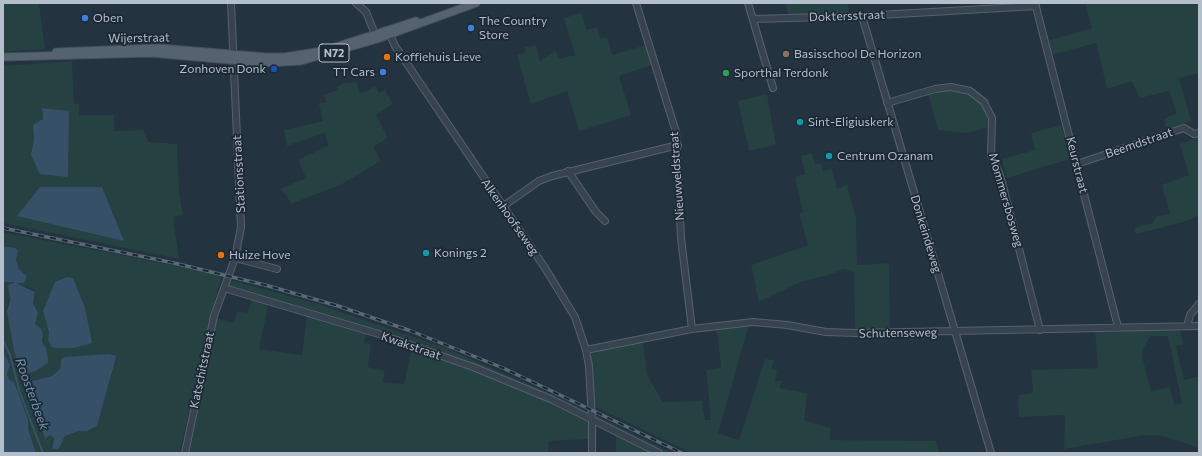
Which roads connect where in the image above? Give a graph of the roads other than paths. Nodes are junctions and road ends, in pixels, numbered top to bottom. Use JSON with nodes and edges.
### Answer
{"nodes":[{"id":1,"x":231,"y":3,"type":"edge"},
{"id":2,"x":356,"y":3,"type":"edge"},
{"id":3,"x":476,"y":3,"type":"edge"},
{"id":4,"x":636,"y":3,"type":"edge"},
{"id":5,"x":748,"y":3,"type":"edge"},
{"id":6,"x":1035,"y":5,"type":"edge"},
{"id":7,"x":364,"y":6,"type":"edge"},
{"id":8,"x":862,"y":16,"type":"junction"},
{"id":9,"x":754,"y":18,"type":"junction"},
{"id":10,"x":388,"y":32,"type":"junction"},
{"id":11,"x":376,"y":37,"type":"junction"},
{"id":12,"x":3,"y":57,"type":"edge"},
{"id":13,"x":234,"y":57,"type":"junction"},
{"id":14,"x":773,"y":88,"type":"dead end"},
{"id":15,"x":887,"y":103,"type":"junction"},
{"id":16,"x":1199,"y":133,"type":"edge"},
{"id":17,"x":678,"y":146,"type":"junction"},
{"id":18,"x":1077,"y":164,"type":"junction"},
{"id":19,"x":568,"y":171,"type":"junction"},
{"id":20,"x":502,"y":207,"type":"junction"},
{"id":21,"x":605,"y":221,"type":"dead end"},
{"id":22,"x":235,"y":258,"type":"junction"},
{"id":23,"x":277,"y":269,"type":"dead end"},
{"id":24,"x":224,"y":288,"type":"junction"},
{"id":25,"x":1199,"y":304,"type":"edge"},
{"id":26,"x":1187,"y":326,"type":"junction"},
{"id":27,"x":1199,"y":326,"type":"edge"},
{"id":28,"x":1118,"y":327,"type":"junction"},
{"id":29,"x":692,"y":329,"type":"junction"},
{"id":30,"x":1040,"y":330,"type":"junction"},
{"id":31,"x":955,"y":332,"type":"junction"},
{"id":32,"x":586,"y":350,"type":"junction"},
{"id":33,"x":592,"y":420,"type":"junction"},
{"id":34,"x":185,"y":453,"type":"edge"},
{"id":35,"x":592,"y":453,"type":"edge"},
{"id":36,"x":659,"y":453,"type":"edge"},
{"id":37,"x":991,"y":453,"type":"edge"}],
"edges":[{"from":1,"to":13,"type":"street","name":"Stationsstraat"},
{"from":2,"to":7,"type":"street"},
{"from":3,"to":10,"type":"main road","number":"N72"},
{"from":4,"to":17,"type":"street","name":"Nieuwveldstraat"},
{"from":5,"to":9,"type":"street"},
{"from":6,"to":8,"type":"street","name":"Doktersstraat"},
{"from":6,"to":18,"type":"street","name":"Keurstraat"},
{"from":7,"to":11,"type":"street"},
{"from":8,"to":9,"type":"street","name":"Doktersstraat"},
{"from":8,"to":15,"type":"street","name":"Donkeindeweg"},
{"from":9,"to":14,"type":"street"},
{"from":10,"to":11,"type":"main road","number":"N72"},
{"from":10,"to":20,"type":"street","name":"Alkenhoofseweg"},
{"from":11,"to":13,"type":"main road","number":"N72"},
{"from":12,"to":13,"type":"main road","name":"Wijerstraat","number":"N72"},
{"from":13,"to":22,"type":"street","name":"Stationsstraat"},
{"from":15,"to":30,"type":"street","name":"Mommersbosweg"},
{"from":15,"to":31,"type":"street","name":"Donkeindeweg"},
{"from":16,"to":18,"type":"street","name":"Beemdstraat"},
{"from":17,"to":19,"type":"street"},
{"from":17,"to":29,"type":"street","name":"Nieuwveldstraat"},
{"from":18,"to":28,"type":"street","name":"Keurstraat"},
{"from":19,"to":20,"type":"street"},
{"from":19,"to":21,"type":"street"},
{"from":20,"to":32,"type":"street","name":"Alkenhoofseweg"},
{"from":22,"to":23,"type":"street"},
{"from":22,"to":24,"type":"street","name":"Stationsstraat"},
{"from":24,"to":33,"type":"street","name":"Kwakstraat"},
{"from":24,"to":34,"type":"street","name":"Katschitstraat"},
{"from":25,"to":26,"type":"street"},
{"from":26,"to":27,"type":"street","name":"Schutenseweg"},
{"from":26,"to":28,"type":"street","name":"Schutenseweg"},
{"from":28,"to":30,"type":"street","name":"Schutenseweg"},
{"from":29,"to":31,"type":"street","name":"Schutenseweg"},
{"from":29,"to":32,"type":"street","name":"Schutenseweg"},
{"from":30,"to":31,"type":"street","name":"Schutenseweg"},
{"from":31,"to":37,"type":"street","name":"Donkeindeweg"},
{"from":32,"to":33,"type":"street","name":"Alkenhoofseweg"},
{"from":33,"to":35,"type":"street","name":"Alkenhoofseweg"},
{"from":33,"to":36,"type":"street","name":"Kwakstraat"}]}
